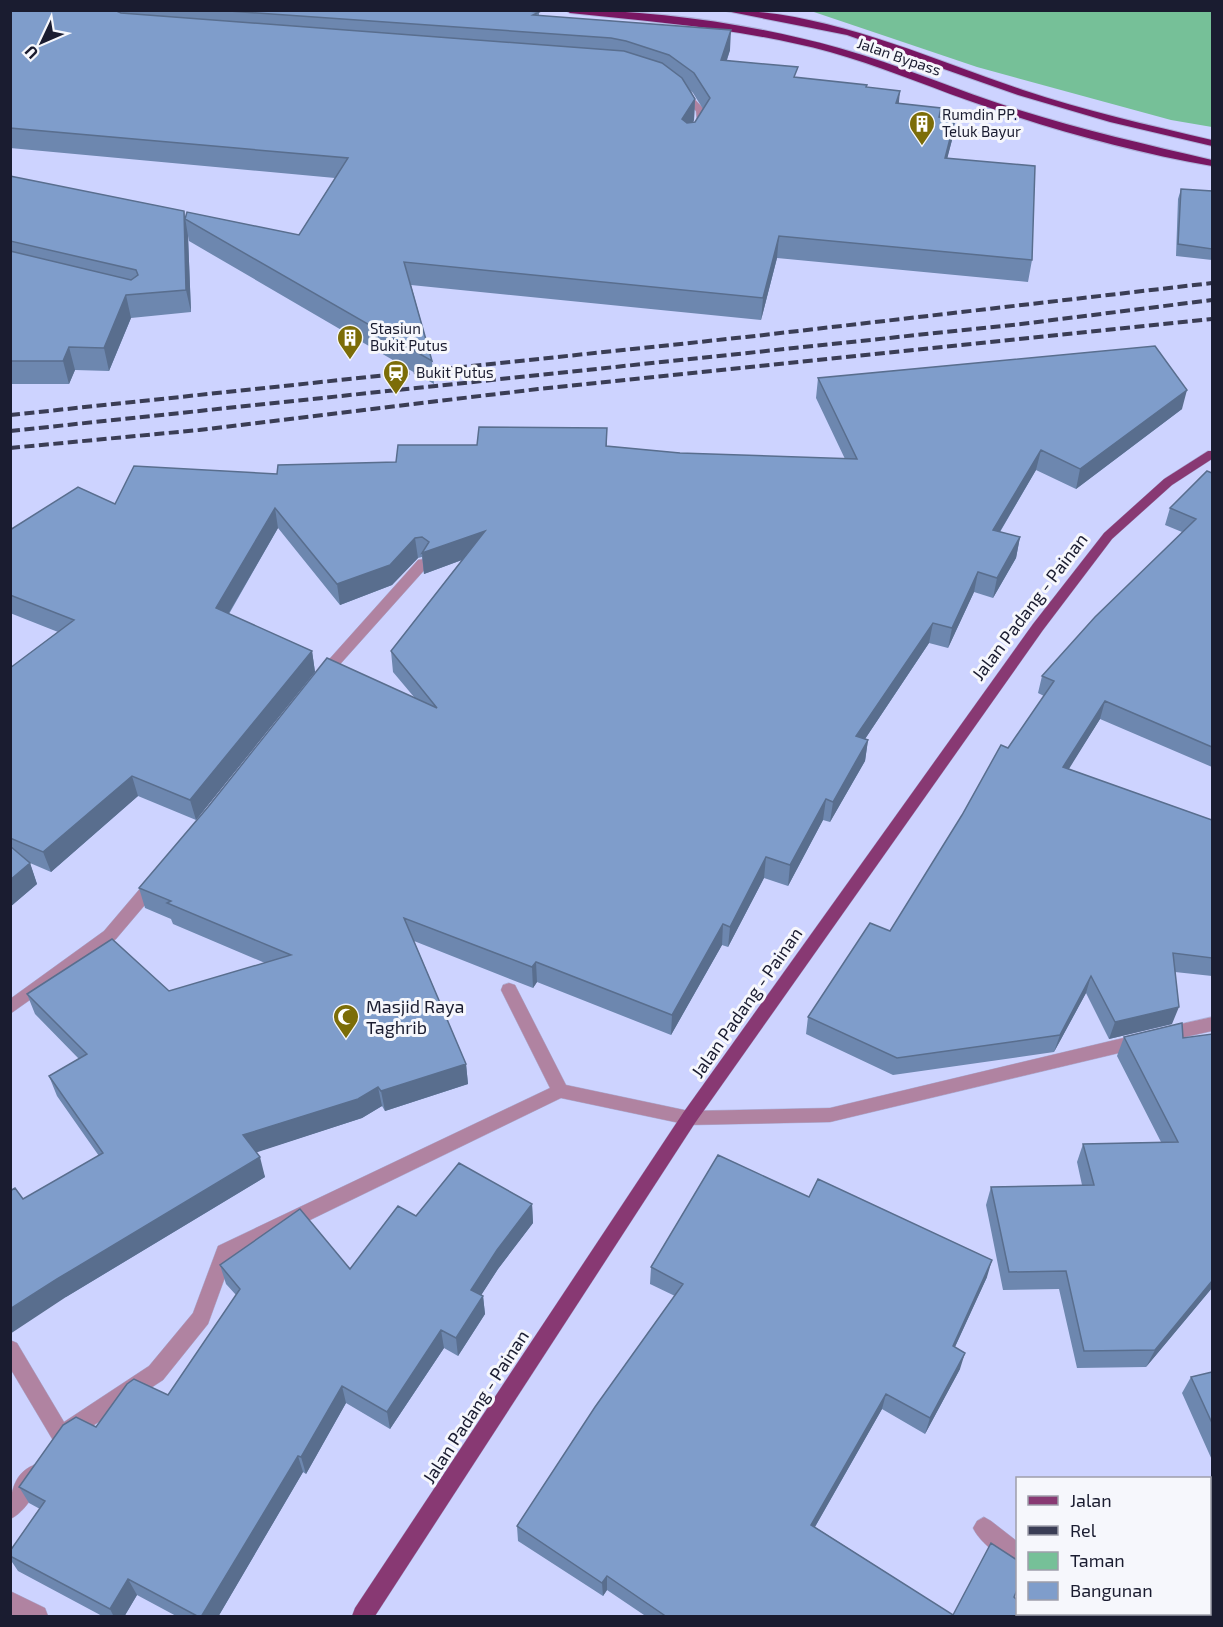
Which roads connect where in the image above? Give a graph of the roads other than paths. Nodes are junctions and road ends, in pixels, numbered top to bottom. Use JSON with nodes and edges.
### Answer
{"nodes":[{"id":1,"x":570,"y":10,"type":"edge"},
{"id":2,"x":726,"y":10,"type":"edge"},
{"id":3,"x":671,"y":81,"type":"edge"},
{"id":4,"x":688,"y":140,"type":"edge"},
{"id":5,"x":1212,"y":143,"type":"edge"},
{"id":6,"x":1212,"y":163,"type":"edge"},
{"id":7,"x":1212,"y":454,"type":"edge"},
{"id":8,"x":423,"y":563,"type":"edge"},
{"id":9,"x":308,"y":693,"type":"edge"},
{"id":10,"x":164,"y":872,"type":"edge"},
{"id":11,"x":509,"y":990,"type":"dead end"},
{"id":12,"x":10,"y":1008,"type":"edge"},
{"id":13,"x":1212,"y":1024,"type":"edge"},
{"id":14,"x":560,"y":1091,"type":"junction"},
{"id":15,"x":689,"y":1118,"type":"junction"},
{"id":16,"x":10,"y":1349,"type":"edge"},
{"id":17,"x":62,"y":1435,"type":"junction"},
{"id":18,"x":10,"y":1509,"type":"edge"},
{"id":19,"x":984,"y":1528,"type":"dead end"},
{"id":20,"x":1016,"y":1555,"type":"edge"},
{"id":21,"x":10,"y":1602,"type":"edge"},
{"id":22,"x":37,"y":1617,"type":"edge"},
{"id":23,"x":363,"y":1617,"type":"edge"}],
"edges":[{"from":1,"to":6,"type":"highway","name":"Jalan Bypass"},
{"from":2,"to":5,"type":"highway","name":"Jalan Bypass"},
{"from":3,"to":4,"type":"street"},
{"from":7,"to":15,"type":"main road","name":"Jalan Padang - Painan"},
{"from":8,"to":9,"type":"street"},
{"from":10,"to":12,"type":"street"},
{"from":11,"to":14,"type":"street"},
{"from":13,"to":15,"type":"street"},
{"from":14,"to":15,"type":"street"},
{"from":14,"to":17,"type":"street"},
{"from":15,"to":23,"type":"main road","name":"Jalan Padang - Painan"},
{"from":16,"to":17,"type":"street"},
{"from":17,"to":18,"type":"street"},
{"from":19,"to":20,"type":"street"},
{"from":21,"to":22,"type":"street"}]}
